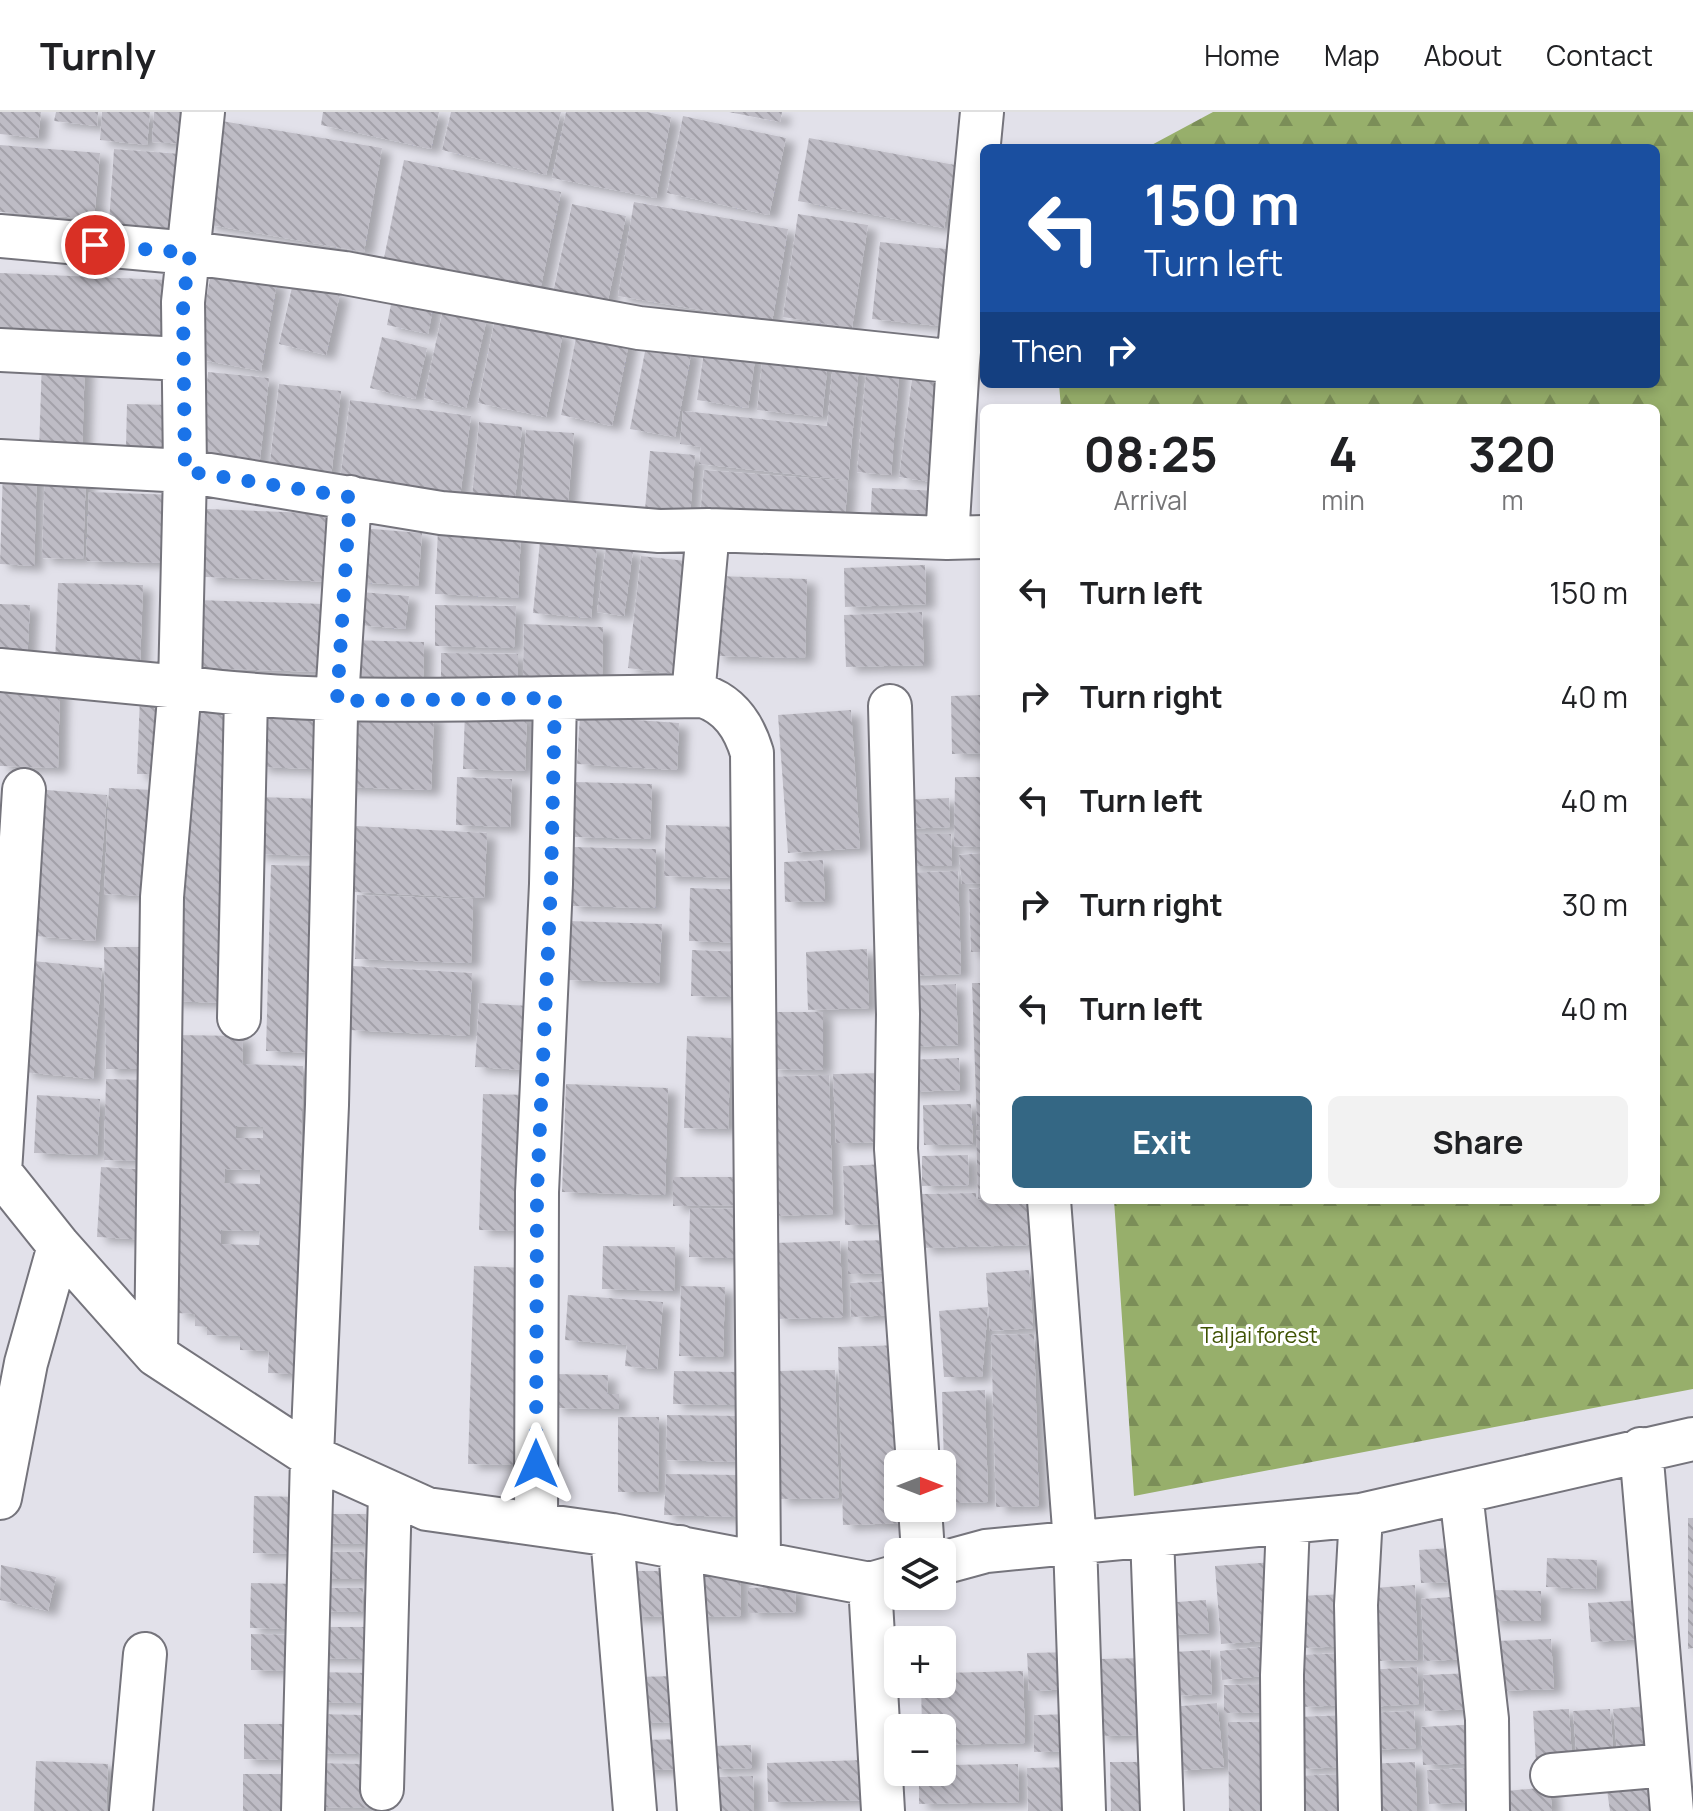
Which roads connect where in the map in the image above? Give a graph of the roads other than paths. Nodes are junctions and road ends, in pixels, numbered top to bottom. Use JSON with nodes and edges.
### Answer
{"nodes":[{"id":1,"x":203,"y":112,"type":"edge"},
{"id":2,"x":982,"y":112,"type":"edge"},
{"id":3,"x":0,"y":236,"type":"edge"},
{"id":4,"x":190,"y":253,"type":"junction"},
{"id":5,"x":0,"y":350,"type":"edge"},
{"id":6,"x":183,"y":359,"type":"junction"},
{"id":7,"x":958,"y":362,"type":"junction"},
{"id":8,"x":0,"y":461,"type":"edge"},
{"id":9,"x":185,"y":471,"type":"junction"},
{"id":10,"x":350,"y":497,"type":"junction"},
{"id":11,"x":708,"y":530,"type":"junction"},
{"id":12,"x":965,"y":538,"type":"edge"},
{"id":13,"x":0,"y":670,"type":"edge"},
{"id":14,"x":180,"y":687,"type":"junction"},
{"id":15,"x":246,"y":696,"type":"junction"},
{"id":16,"x":693,"y":696,"type":"junction"},
{"id":17,"x":555,"y":698,"type":"junction"},
{"id":18,"x":337,"y":701,"type":"junction"},
{"id":19,"x":890,"y":706,"type":"dead end"},
{"id":20,"x":24,"y":790,"type":"dead end"},
{"id":21,"x":239,"y":1018,"type":"dead end"},
{"id":22,"x":0,"y":1172,"type":"edge"},
{"id":23,"x":1049,"y":1204,"type":"edge"},
{"id":24,"x":59,"y":1246,"type":"junction"},
{"id":25,"x":156,"y":1355,"type":"junction"},
{"id":26,"x":1693,"y":1439,"type":"edge"},
{"id":27,"x":1641,"y":1449,"type":"junction"},
{"id":28,"x":917,"y":1450,"type":"edge"},
{"id":29,"x":312,"y":1457,"type":"junction"},
{"id":30,"x":390,"y":1493,"type":"junction"},
{"id":31,"x":1461,"y":1493,"type":"junction"},
{"id":32,"x":0,"y":1498,"type":"edge"},
{"id":33,"x":1361,"y":1515,"type":"junction"},
{"id":34,"x":1288,"y":1522,"type":"junction"},
{"id":35,"x":536,"y":1524,"type":"junction"},
{"id":36,"x":612,"y":1535,"type":"junction"},
{"id":37,"x":1152,"y":1535,"type":"junction"},
{"id":38,"x":1075,"y":1542,"type":"junction"},
{"id":39,"x":680,"y":1547,"type":"junction"},
{"id":40,"x":956,"y":1559,"type":"edge"},
{"id":41,"x":759,"y":1563,"type":"junction"},
{"id":42,"x":884,"y":1580,"type":"edge"},
{"id":43,"x":145,"y":1654,"type":"dead end"},
{"id":44,"x":1667,"y":1765,"type":"junction"},
{"id":45,"x":1552,"y":1775,"type":"dead end"},
{"id":46,"x":382,"y":1789,"type":"dead end"},
{"id":47,"x":131,"y":1811,"type":"edge"},
{"id":48,"x":303,"y":1811,"type":"edge"},
{"id":49,"x":635,"y":1811,"type":"edge"},
{"id":50,"x":699,"y":1811,"type":"edge"},
{"id":51,"x":883,"y":1811,"type":"edge"},
{"id":52,"x":1084,"y":1811,"type":"edge"},
{"id":53,"x":1162,"y":1811,"type":"edge"},
{"id":54,"x":1283,"y":1811,"type":"edge"},
{"id":55,"x":1360,"y":1811,"type":"edge"},
{"id":56,"x":1488,"y":1811,"type":"edge"},
{"id":57,"x":1672,"y":1811,"type":"edge"}],
"edges":[{"from":1,"to":4,"type":"street"},
{"from":2,"to":7,"type":"street"},
{"from":3,"to":4,"type":"street"},
{"from":4,"to":6,"type":"street"},
{"from":4,"to":7,"type":"street"},
{"from":5,"to":6,"type":"street"},
{"from":6,"to":9,"type":"street"},
{"from":7,"to":12,"type":"street"},
{"from":8,"to":9,"type":"street"},
{"from":9,"to":10,"type":"street"},
{"from":9,"to":14,"type":"street"},
{"from":10,"to":11,"type":"street"},
{"from":10,"to":18,"type":"street"},
{"from":11,"to":12,"type":"street"},
{"from":11,"to":16,"type":"street"},
{"from":13,"to":14,"type":"street"},
{"from":14,"to":15,"type":"street"},
{"from":14,"to":25,"type":"street"},
{"from":15,"to":18,"type":"street"},
{"from":15,"to":21,"type":"street"},
{"from":16,"to":17,"type":"street"},
{"from":16,"to":41,"type":"street"},
{"from":17,"to":18,"type":"street"},
{"from":17,"to":35,"type":"street"},
{"from":18,"to":29,"type":"street"},
{"from":19,"to":28,"type":"street"},
{"from":20,"to":22,"type":"street"},
{"from":22,"to":24,"type":"street"},
{"from":23,"to":38,"type":"street"},
{"from":24,"to":25,"type":"street"},
{"from":24,"to":32,"type":"street"},
{"from":25,"to":29,"type":"street"},
{"from":26,"to":27,"type":"street"},
{"from":27,"to":31,"type":"street"},
{"from":27,"to":44,"type":"street"},
{"from":29,"to":30,"type":"street"},
{"from":29,"to":48,"type":"street"},
{"from":30,"to":35,"type":"street"},
{"from":30,"to":46,"type":"street"},
{"from":31,"to":33,"type":"street"},
{"from":31,"to":56,"type":"street"},
{"from":33,"to":34,"type":"street"},
{"from":33,"to":55,"type":"street"},
{"from":34,"to":37,"type":"street"},
{"from":34,"to":54,"type":"street"},
{"from":35,"to":36,"type":"street"},
{"from":36,"to":39,"type":"street"},
{"from":36,"to":49,"type":"street"},
{"from":37,"to":38,"type":"street"},
{"from":37,"to":53,"type":"street"},
{"from":38,"to":40,"type":"street"},
{"from":38,"to":52,"type":"street"},
{"from":39,"to":41,"type":"street"},
{"from":39,"to":50,"type":"street"},
{"from":41,"to":42,"type":"street"},
{"from":42,"to":51,"type":"street"},
{"from":43,"to":47,"type":"street"},
{"from":44,"to":45,"type":"street"},
{"from":44,"to":57,"type":"street"}]}
